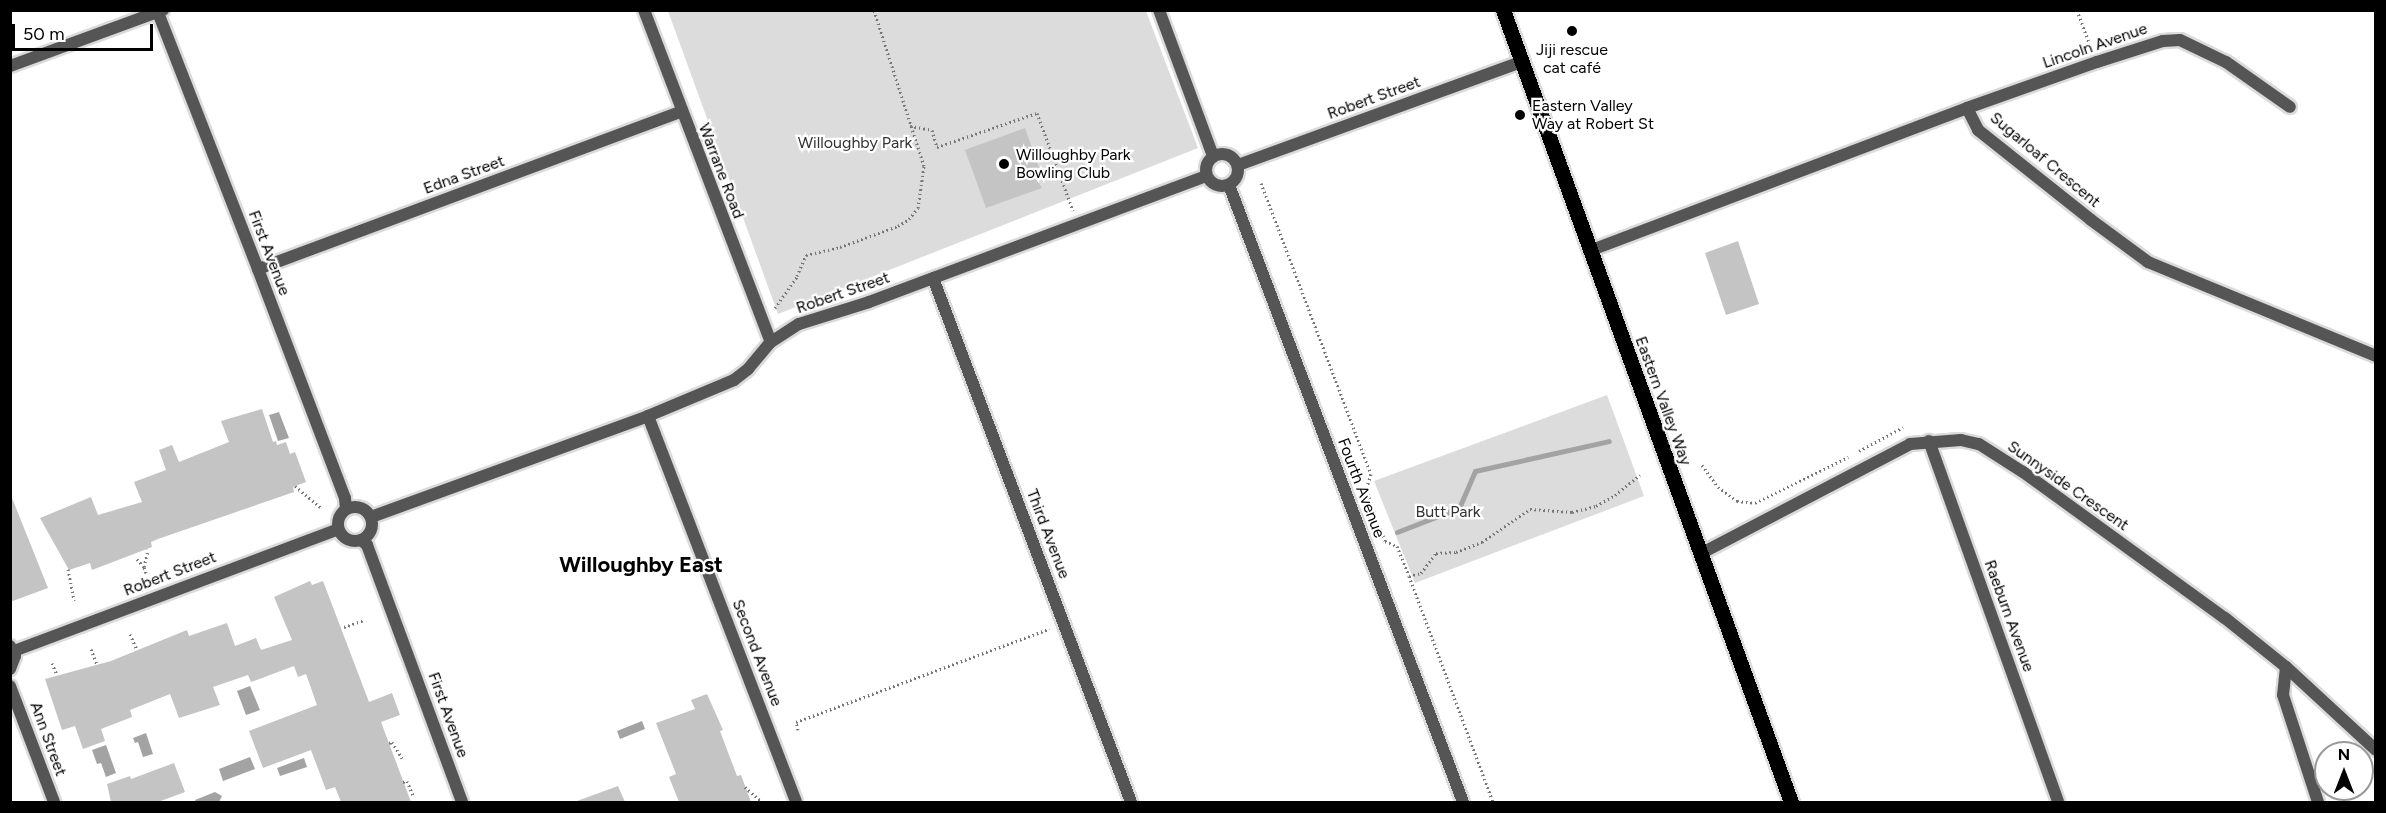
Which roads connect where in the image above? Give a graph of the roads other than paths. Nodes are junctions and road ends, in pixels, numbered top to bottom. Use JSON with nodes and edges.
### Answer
{"nodes":[{"id":1,"x":644,"y":10,"type":"edge"},
{"id":2,"x":1159,"y":10,"type":"edge"},
{"id":3,"x":1503,"y":10,"type":"edge"},
{"id":4,"x":159,"y":11,"type":"edge"},
{"id":5,"x":1521,"y":62,"type":"junction"},
{"id":6,"x":10,"y":66,"type":"edge"},
{"id":7,"x":2290,"y":107,"type":"dead end"},
{"id":8,"x":1967,"y":108,"type":"junction"},
{"id":9,"x":681,"y":112,"type":"junction"},
{"id":10,"x":1213,"y":156,"type":"junction"},
{"id":11,"x":1238,"y":165,"type":"junction"},
{"id":12,"x":1206,"y":176,"type":"junction"},
{"id":13,"x":1229,"y":185,"type":"junction"},
{"id":14,"x":1589,"y":251,"type":"junction"},
{"id":15,"x":258,"y":269,"type":"junction"},
{"id":16,"x":933,"y":278,"type":"junction"},
{"id":17,"x":771,"y":342,"type":"junction"},
{"id":18,"x":2376,"y":356,"type":"edge"},
{"id":19,"x":648,"y":416,"type":"junction"},
{"id":20,"x":1929,"y":441,"type":"junction"},
{"id":21,"x":346,"y":509,"type":"junction"},
{"id":22,"x":371,"y":517,"type":"junction"},
{"id":23,"x":339,"y":529,"type":"junction"},
{"id":24,"x":361,"y":540,"type":"junction"},
{"id":25,"x":1700,"y":554,"type":"junction"},
{"id":26,"x":12,"y":649,"type":"edge"},
{"id":27,"x":2286,"y":667,"type":"junction"},
{"id":28,"x":10,"y":669,"type":"edge"},
{"id":29,"x":10,"y":686,"type":"edge"},
{"id":30,"x":2376,"y":750,"type":"edge"},
{"id":31,"x":54,"y":802,"type":"edge"},
{"id":32,"x":462,"y":802,"type":"edge"},
{"id":33,"x":796,"y":802,"type":"edge"},
{"id":34,"x":1131,"y":802,"type":"edge"},
{"id":35,"x":1462,"y":802,"type":"edge"},
{"id":36,"x":1791,"y":802,"type":"edge"},
{"id":37,"x":2058,"y":802,"type":"edge"},
{"id":38,"x":2319,"y":802,"type":"edge"}],
"edges":[{"from":1,"to":9,"type":"street","name":"Warrane Road"},
{"from":2,"to":10,"type":"street"},
{"from":3,"to":5,"type":"main road","name":"Eastern Valley Way"},
{"from":4,"to":6,"type":"street"},
{"from":4,"to":15,"type":"street","name":"First Avenue"},
{"from":5,"to":11,"type":"street","name":"Robert Street"},
{"from":5,"to":14,"type":"main road","name":"Eastern Valley Way"},
{"from":7,"to":8,"type":"street","name":"Lincoln Avenue"},
{"from":8,"to":14,"type":"street","name":"Sugarloaf Crescent"},
{"from":8,"to":18,"type":"street","name":"Sugarloaf Crescent"},
{"from":9,"to":15,"type":"street","name":"Edna Street"},
{"from":9,"to":17,"type":"street","name":"Warrane Road"},
{"from":10,"to":11,"type":"street"},
{"from":10,"to":12,"type":"street"},
{"from":11,"to":13,"type":"street"},
{"from":12,"to":13,"type":"street"},
{"from":12,"to":16,"type":"street","name":"Robert Street"},
{"from":13,"to":35,"type":"street","name":"Fourth Avenue"},
{"from":14,"to":25,"type":"main road","name":"Eastern Valley Way"},
{"from":15,"to":21,"type":"street","name":"First Avenue"},
{"from":16,"to":17,"type":"street","name":"Robert Street"},
{"from":16,"to":34,"type":"street","name":"Third Avenue"},
{"from":17,"to":19,"type":"street","name":"Robert Street"},
{"from":19,"to":22,"type":"street","name":"Robert Street"},
{"from":19,"to":33,"type":"street","name":"Second Avenue"},
{"from":20,"to":25,"type":"street","name":"Sunnyside Crescent"},
{"from":20,"to":27,"type":"street","name":"Sunnyside Crescent"},
{"from":20,"to":37,"type":"street","name":"Raeburn Avenue"},
{"from":21,"to":22,"type":"street"},
{"from":21,"to":23,"type":"street"},
{"from":22,"to":24,"type":"street"},
{"from":23,"to":24,"type":"street"},
{"from":23,"to":26,"type":"street","name":"Robert Street"},
{"from":24,"to":32,"type":"street","name":"First Avenue"},
{"from":25,"to":36,"type":"main road","name":"Eastern Valley Way"},
{"from":26,"to":28,"type":"street"},
{"from":27,"to":30,"type":"street","name":"Sunnyside Crescent"},
{"from":27,"to":38,"type":"street"},
{"from":29,"to":31,"type":"street","name":"Ann Street"}]}
